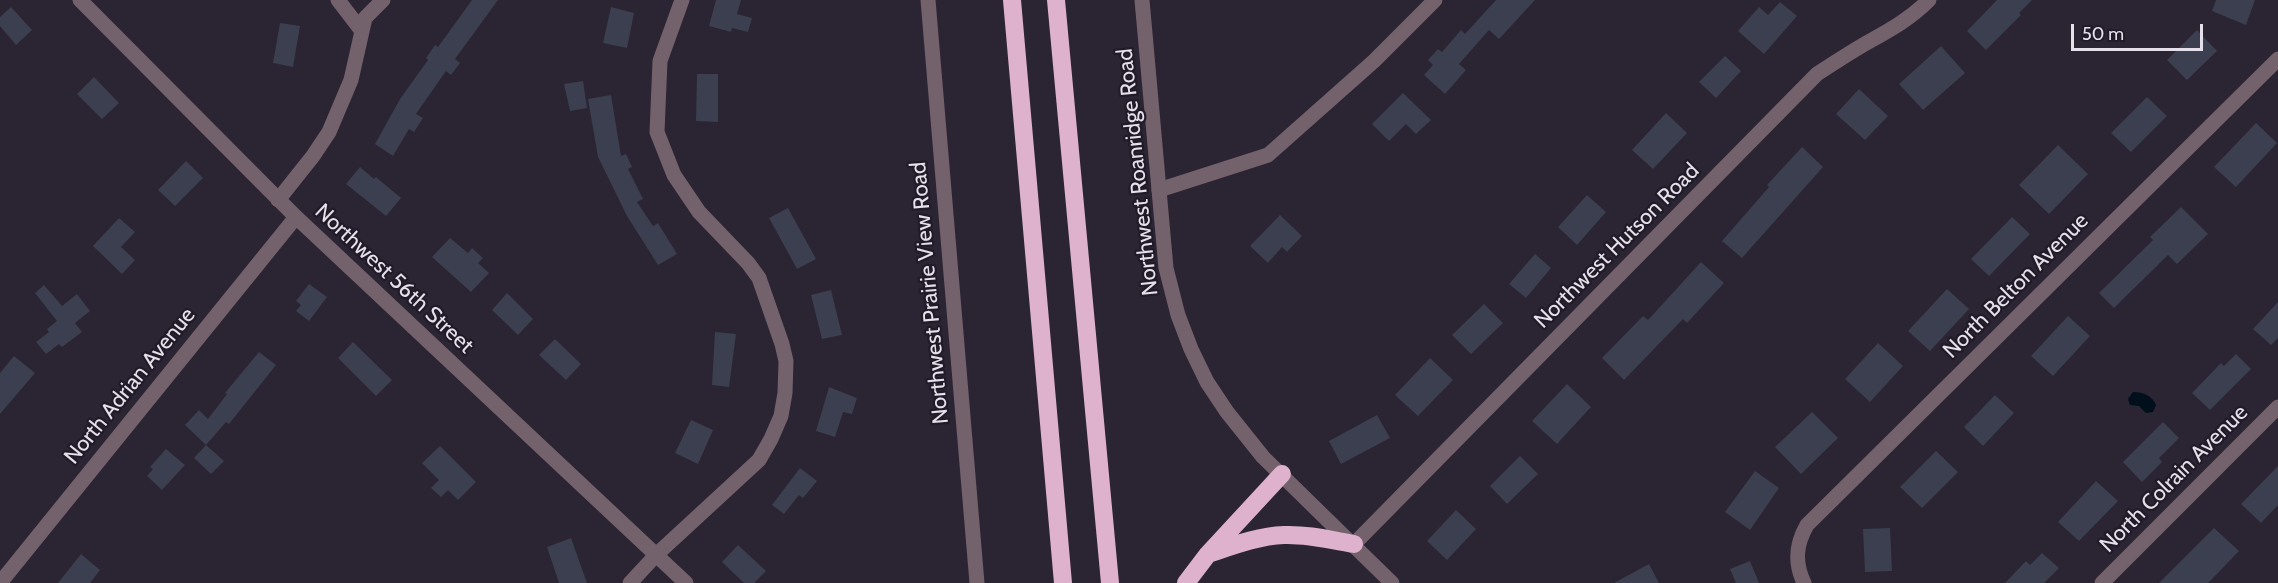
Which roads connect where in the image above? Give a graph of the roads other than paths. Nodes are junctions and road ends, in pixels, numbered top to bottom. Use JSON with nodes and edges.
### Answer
{"nodes":[{"id":1,"x":80,"y":0,"type":"edge"},
{"id":2,"x":338,"y":0,"type":"edge"},
{"id":3,"x":383,"y":0,"type":"edge"},
{"id":4,"x":682,"y":0,"type":"edge"},
{"id":5,"x":928,"y":0,"type":"edge"},
{"id":6,"x":1012,"y":0,"type":"edge"},
{"id":7,"x":1056,"y":0,"type":"edge"},
{"id":8,"x":1142,"y":0,"type":"edge"},
{"id":9,"x":1435,"y":0,"type":"edge"},
{"id":10,"x":1929,"y":0,"type":"edge"},
{"id":11,"x":361,"y":30,"type":"junction"},
{"id":12,"x":2278,"y":58,"type":"edge"},
{"id":13,"x":1159,"y":190,"type":"junction"},
{"id":14,"x":278,"y":200,"type":"junction"},
{"id":15,"x":296,"y":217,"type":"junction"},
{"id":16,"x":2278,"y":407,"type":"edge"},
{"id":17,"x":1282,"y":474,"type":"junction"},
{"id":18,"x":1354,"y":544,"type":"junction"},
{"id":19,"x":1208,"y":554,"type":"junction"},
{"id":20,"x":656,"y":555,"type":"junction"},
{"id":21,"x":0,"y":583,"type":"edge"},
{"id":22,"x":630,"y":583,"type":"edge"},
{"id":23,"x":686,"y":583,"type":"edge"},
{"id":24,"x":977,"y":583,"type":"edge"},
{"id":25,"x":1064,"y":583,"type":"edge"},
{"id":26,"x":1110,"y":583,"type":"edge"},
{"id":27,"x":1186,"y":583,"type":"edge"},
{"id":28,"x":1392,"y":583,"type":"edge"},
{"id":29,"x":1804,"y":583,"type":"edge"},
{"id":30,"x":2102,"y":583,"type":"edge"}],
"edges":[{"from":1,"to":14,"type":"street","name":"Northwest 56th Street"},
{"from":2,"to":11,"type":"street"},
{"from":3,"to":11,"type":"street"},
{"from":4,"to":20,"type":"street"},
{"from":5,"to":24,"type":"street","name":"Northwest Prairie View Road"},
{"from":6,"to":25,"type":"highway"},
{"from":7,"to":26,"type":"highway"},
{"from":8,"to":13,"type":"street","name":"Northwest Roanridge Road"},
{"from":9,"to":13,"type":"street"},
{"from":10,"to":18,"type":"street","name":"Northwest Hutson Road"},
{"from":11,"to":14,"type":"street"},
{"from":12,"to":29,"type":"street","name":"North Belton Avenue"},
{"from":13,"to":17,"type":"street","name":"Northwest Roanridge Road"},
{"from":14,"to":15,"type":"street","name":"Northwest 56th Street"},
{"from":15,"to":20,"type":"street","name":"Northwest 56th Street"},
{"from":15,"to":21,"type":"street","name":"North Adrian Avenue"},
{"from":16,"to":30,"type":"street","name":"North Colrain Avenue"},
{"from":17,"to":18,"type":"street","name":"Northwest Roanridge Road"},
{"from":17,"to":19,"type":"highway"},
{"from":18,"to":19,"type":"highway"},
{"from":18,"to":28,"type":"street","name":"Northwest Roanridge Road"},
{"from":19,"to":27,"type":"highway"},
{"from":20,"to":22,"type":"street"},
{"from":20,"to":23,"type":"street","name":"Northwest 56th Street"}]}
